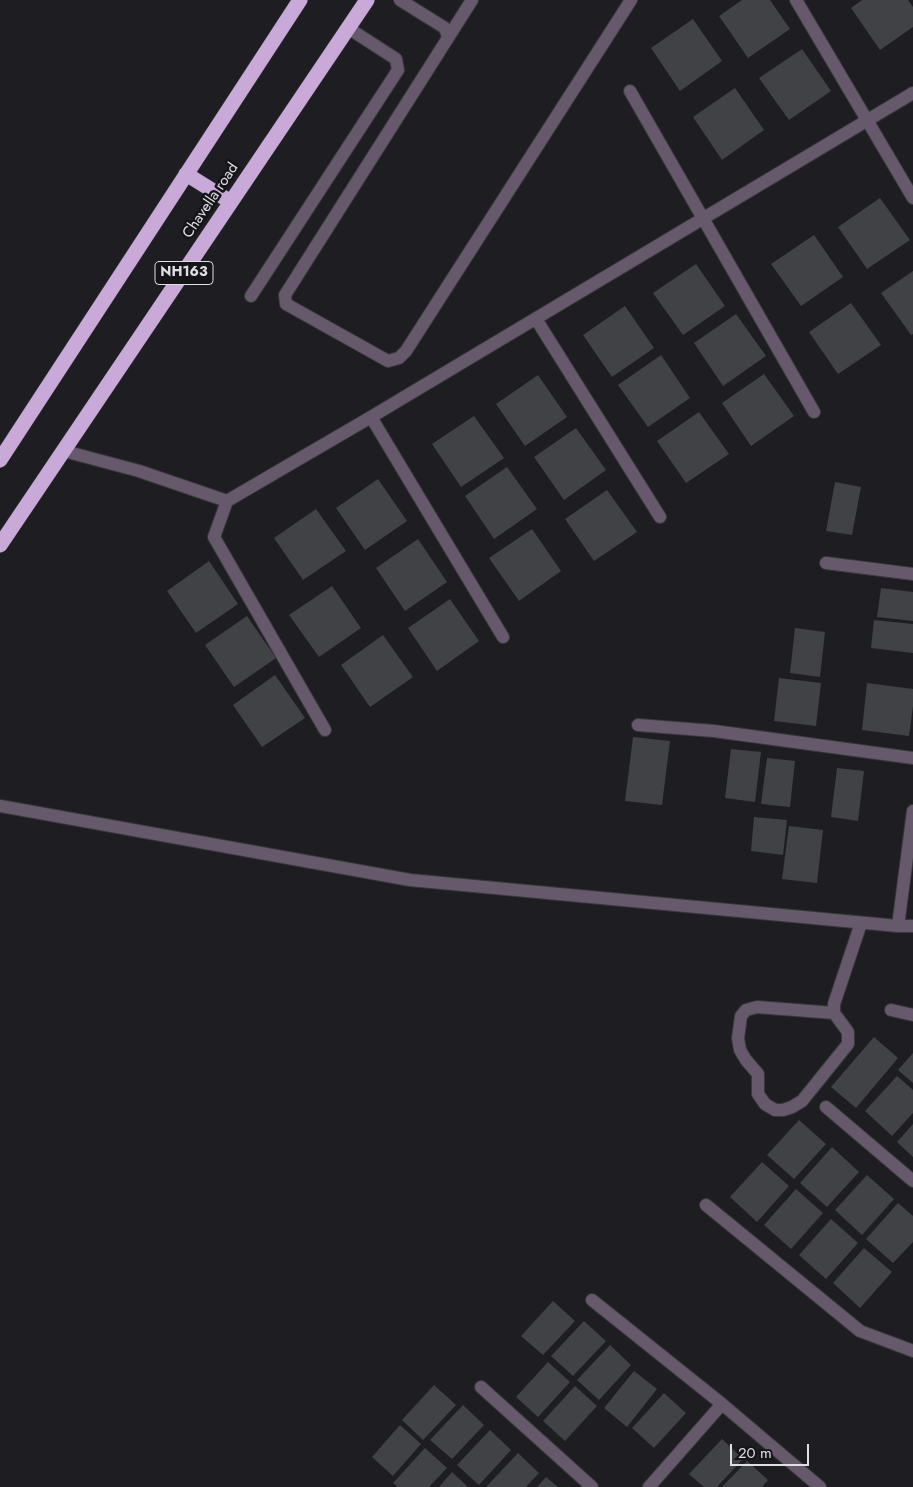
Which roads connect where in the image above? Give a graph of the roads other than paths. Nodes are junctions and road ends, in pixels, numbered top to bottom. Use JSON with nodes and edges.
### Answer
{"nodes":[{"id":1,"x":300,"y":0,"type":"edge"},
{"id":2,"x":367,"y":0,"type":"edge"},
{"id":3,"x":400,"y":0,"type":"edge"},
{"id":4,"x":472,"y":0,"type":"edge"},
{"id":5,"x":630,"y":0,"type":"edge"},
{"id":6,"x":796,"y":0,"type":"edge"},
{"id":7,"x":348,"y":28,"type":"junction"},
{"id":8,"x":448,"y":37,"type":"junction"},
{"id":9,"x":630,"y":91,"type":"dead end"},
{"id":10,"x":913,"y":93,"type":"edge"},
{"id":11,"x":868,"y":120,"type":"junction"},
{"id":12,"x":186,"y":174,"type":"junction"},
{"id":13,"x":913,"y":198,"type":"edge"},
{"id":14,"x":231,"y":202,"type":"junction"},
{"id":15,"x":703,"y":219,"type":"junction"},
{"id":16,"x":251,"y":296,"type":"dead end"},
{"id":17,"x":536,"y":319,"type":"junction"},
{"id":18,"x":814,"y":412,"type":"dead end"},
{"id":19,"x":371,"y":418,"type":"junction"},
{"id":20,"x":64,"y":451,"type":"junction"},
{"id":21,"x":0,"y":460,"type":"edge"},
{"id":22,"x":226,"y":501,"type":"junction"},
{"id":23,"x":660,"y":517,"type":"dead end"},
{"id":24,"x":0,"y":545,"type":"edge"},
{"id":25,"x":826,"y":563,"type":"dead end"},
{"id":26,"x":913,"y":574,"type":"edge"},
{"id":27,"x":503,"y":637,"type":"dead end"},
{"id":28,"x":638,"y":725,"type":"dead end"},
{"id":29,"x":325,"y":730,"type":"dead end"},
{"id":30,"x":913,"y":758,"type":"edge"},
{"id":31,"x":0,"y":806,"type":"edge"},
{"id":32,"x":913,"y":811,"type":"edge"},
{"id":33,"x":861,"y":923,"type":"junction"},
{"id":34,"x":898,"y":926,"type":"junction"},
{"id":35,"x":913,"y":926,"type":"edge"},
{"id":36,"x":892,"y":1010,"type":"dead end"},
{"id":37,"x":834,"y":1013,"type":"junction"},
{"id":38,"x":913,"y":1015,"type":"edge"},
{"id":39,"x":826,"y":1106,"type":"dead end"},
{"id":40,"x":913,"y":1181,"type":"edge"},
{"id":41,"x":706,"y":1205,"type":"dead end"},
{"id":42,"x":592,"y":1300,"type":"dead end"},
{"id":43,"x":913,"y":1351,"type":"edge"},
{"id":44,"x":481,"y":1387,"type":"dead end"},
{"id":45,"x":722,"y":1404,"type":"junction"},
{"id":46,"x":592,"y":1487,"type":"edge"},
{"id":47,"x":648,"y":1487,"type":"edge"},
{"id":48,"x":820,"y":1487,"type":"edge"}],
"edges":[{"from":1,"to":12,"type":"highway","number":"NH163"},
{"from":2,"to":7,"type":"highway","name":"Chavella road","number":"NH163"},
{"from":3,"to":8,"type":"street"},
{"from":4,"to":8,"type":"street"},
{"from":5,"to":8,"type":"street"},
{"from":6,"to":11,"type":"street"},
{"from":7,"to":14,"type":"highway","name":"Chavella road","number":"NH163"},
{"from":7,"to":16,"type":"street"},
{"from":9,"to":15,"type":"street"},
{"from":10,"to":11,"type":"street"},
{"from":11,"to":13,"type":"street"},
{"from":11,"to":15,"type":"street"},
{"from":12,"to":14,"type":"highway"},
{"from":12,"to":21,"type":"highway","number":"NH163"},
{"from":14,"to":20,"type":"highway","name":"Chavella road","number":"NH163"},
{"from":15,"to":17,"type":"street"},
{"from":15,"to":18,"type":"street"},
{"from":17,"to":19,"type":"street"},
{"from":17,"to":23,"type":"street"},
{"from":19,"to":22,"type":"street"},
{"from":19,"to":27,"type":"street"},
{"from":20,"to":22,"type":"street"},
{"from":20,"to":24,"type":"highway","name":"Chavella road","number":"NH163"},
{"from":22,"to":29,"type":"street"},
{"from":25,"to":26,"type":"street"},
{"from":28,"to":30,"type":"street"},
{"from":31,"to":33,"type":"street"},
{"from":32,"to":34,"type":"street"},
{"from":33,"to":34,"type":"street"},
{"from":33,"to":37,"type":"street"},
{"from":34,"to":35,"type":"street"},
{"from":36,"to":38,"type":"street"},
{"from":37,"to":37,"type":"street"},
{"from":39,"to":40,"type":"street"},
{"from":41,"to":43,"type":"street"},
{"from":42,"to":45,"type":"street"},
{"from":44,"to":46,"type":"street"},
{"from":45,"to":47,"type":"street"},
{"from":45,"to":48,"type":"street"}]}
